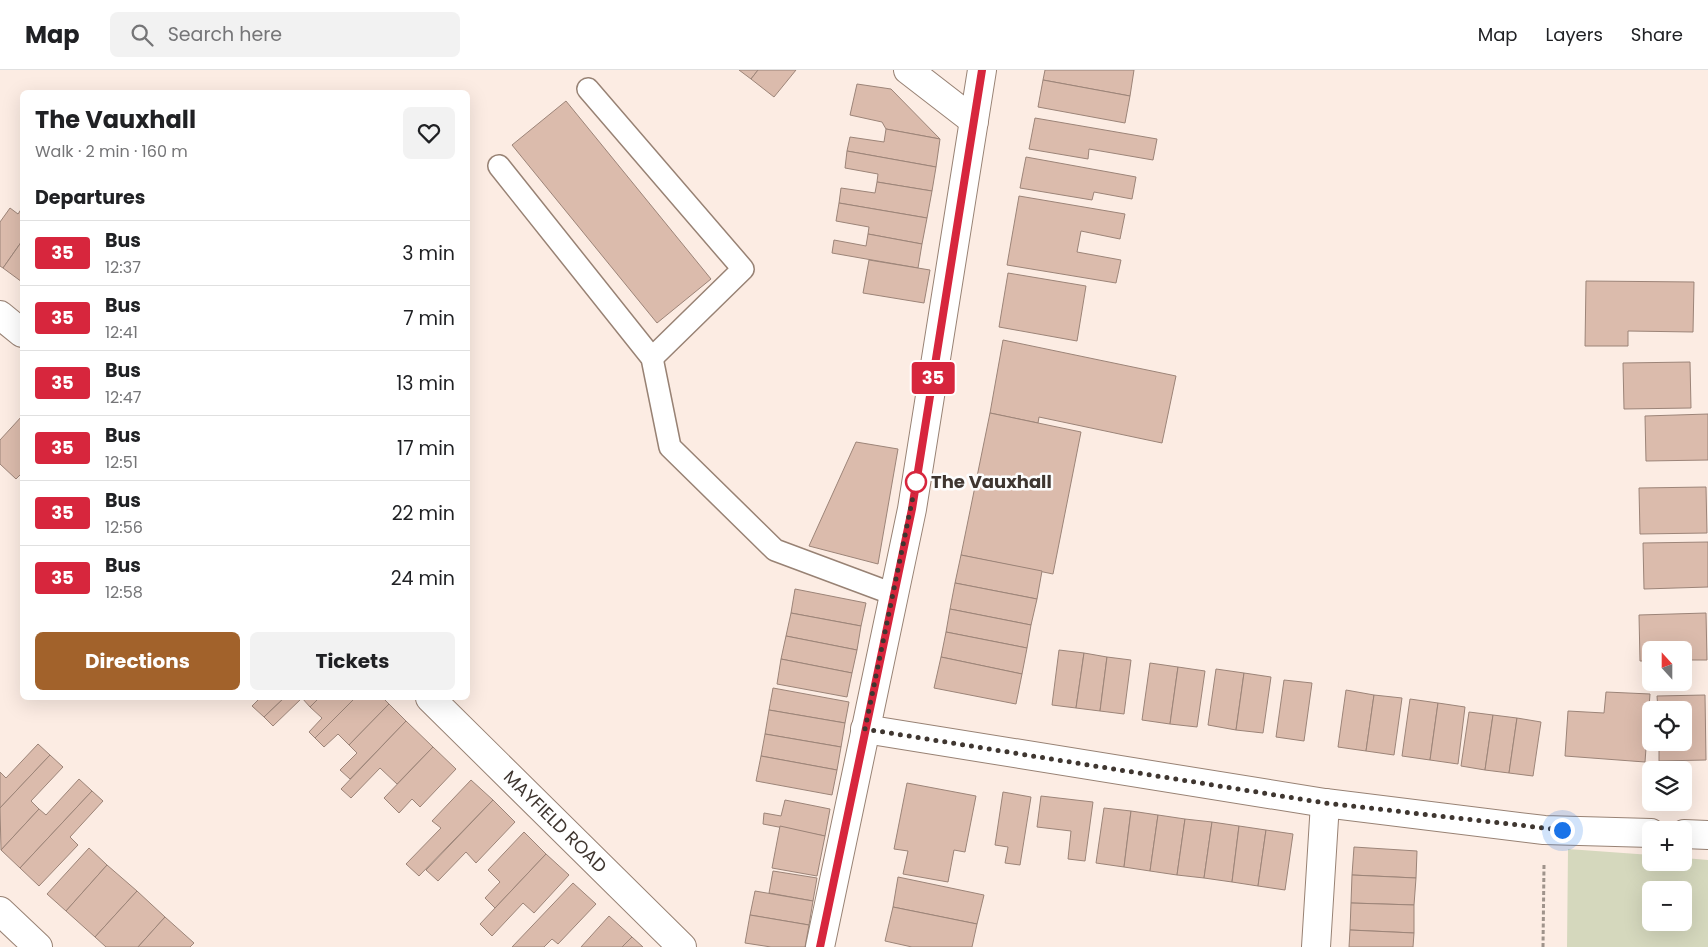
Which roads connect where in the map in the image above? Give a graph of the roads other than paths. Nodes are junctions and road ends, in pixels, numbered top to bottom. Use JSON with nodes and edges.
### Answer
{"nodes":[{"id":1,"x":908,"y":70,"type":"edge"},
{"id":2,"x":982,"y":70,"type":"edge"},
{"id":3,"x":588,"y":89,"type":"dead end"},
{"id":4,"x":974,"y":121,"type":"junction"},
{"id":5,"x":499,"y":166,"type":"dead end"},
{"id":6,"x":0,"y":315,"type":"edge"},
{"id":7,"x":20,"y":330,"type":"edge"},
{"id":8,"x":652,"y":358,"type":"junction"},
{"id":9,"x":894,"y":594,"type":"junction"},
{"id":10,"x":432,"y":700,"type":"edge"},
{"id":11,"x":865,"y":729,"type":"junction"},
{"id":12,"x":1325,"y":803,"type":"junction"},
{"id":13,"x":1642,"y":833,"type":"edge"},
{"id":14,"x":1692,"y":834,"type":"edge"},
{"id":15,"x":1708,"y":835,"type":"edge"},
{"id":16,"x":0,"y":911,"type":"edge"},
{"id":17,"x":38,"y":947,"type":"edge"},
{"id":18,"x":682,"y":947,"type":"edge"},
{"id":19,"x":820,"y":947,"type":"edge"},
{"id":20,"x":1316,"y":947,"type":"edge"}],
"edges":[{"from":1,"to":4,"type":"street"},
{"from":2,"to":4,"type":"street"},
{"from":3,"to":8,"type":"lane"},
{"from":4,"to":9,"type":"street"},
{"from":5,"to":8,"type":"lane"},
{"from":6,"to":7,"type":"street"},
{"from":8,"to":9,"type":"lane"},
{"from":9,"to":11,"type":"street"},
{"from":10,"to":18,"type":"street","name":"MAYFIELD ROAD"},
{"from":11,"to":12,"type":"street"},
{"from":11,"to":19,"type":"street"},
{"from":12,"to":13,"type":"street"},
{"from":12,"to":20,"type":"street"},
{"from":14,"to":15,"type":"street"},
{"from":16,"to":17,"type":"street"}]}
